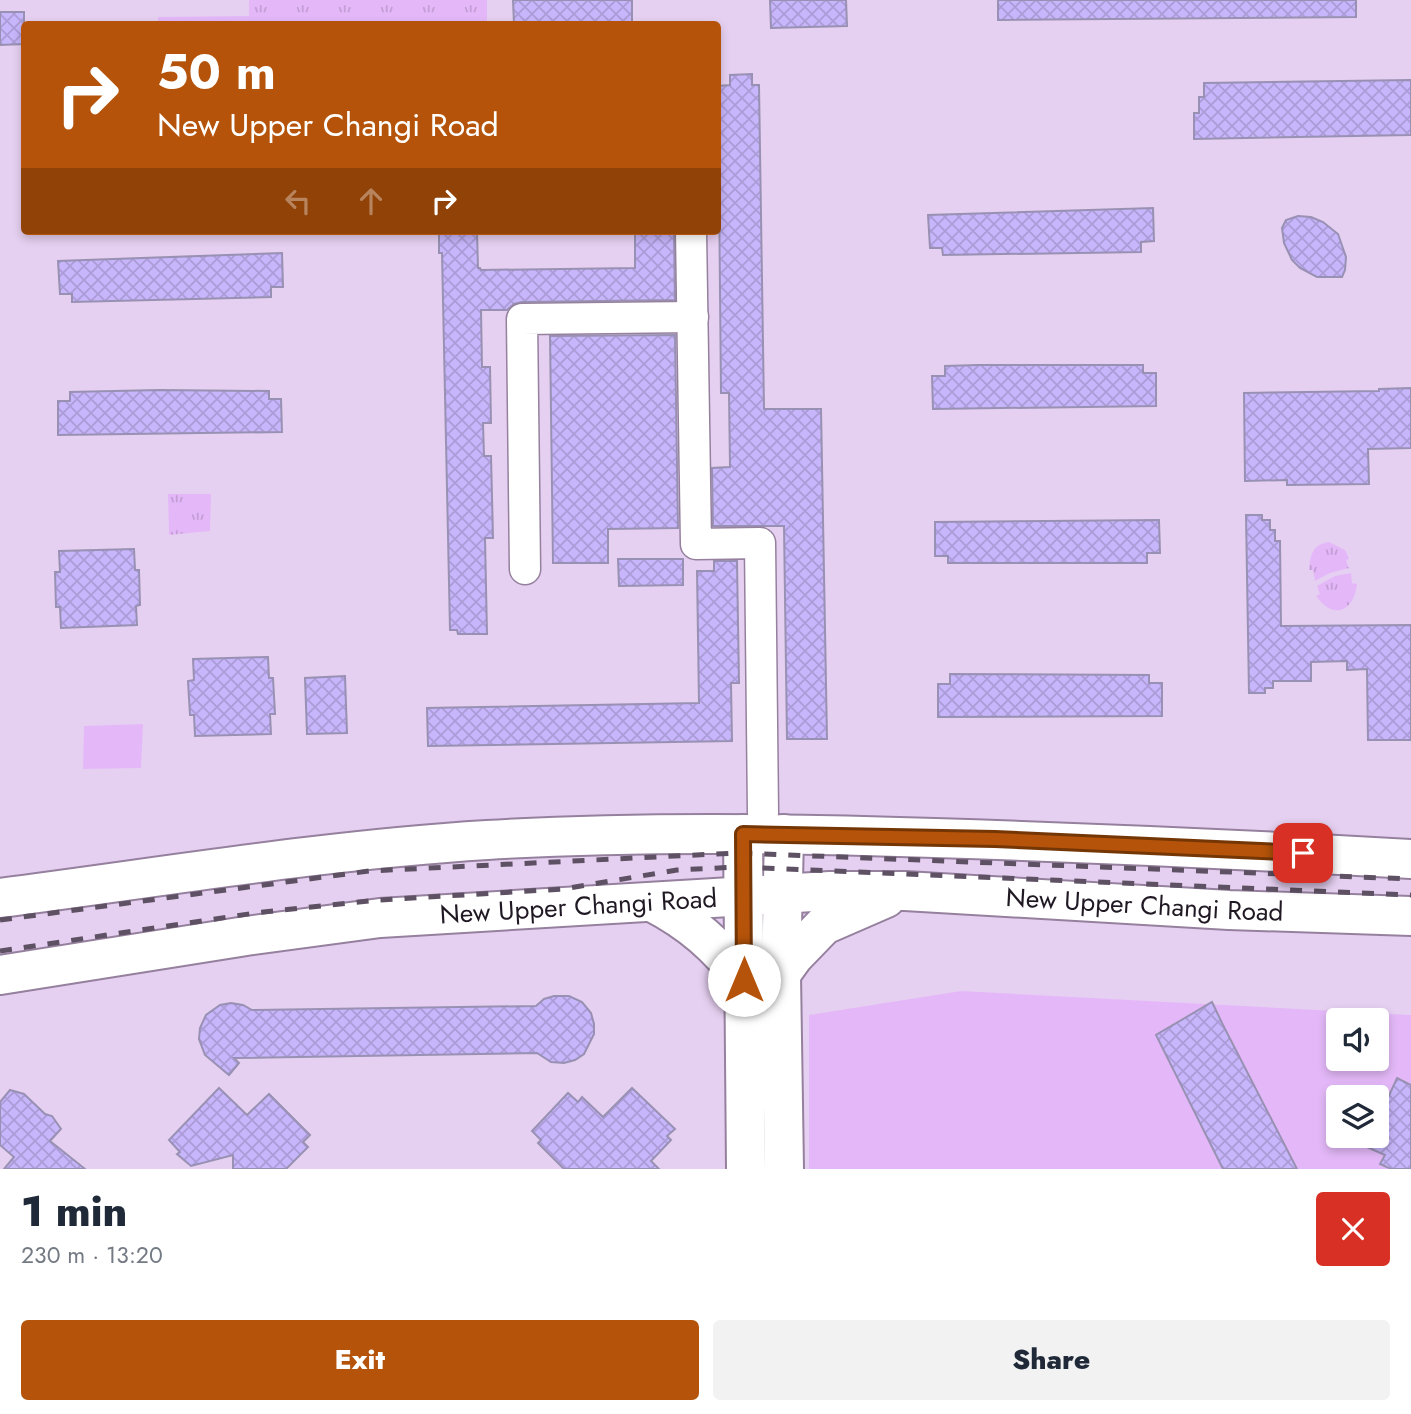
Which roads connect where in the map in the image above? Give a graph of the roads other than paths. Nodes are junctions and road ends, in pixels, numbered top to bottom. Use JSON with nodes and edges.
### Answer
{"nodes":[{"id":1,"x":691,"y":235,"type":"edge"},
{"id":2,"x":693,"y":317,"type":"junction"},
{"id":3,"x":525,"y":569,"type":"dead end"},
{"id":4,"x":764,"y":827,"type":"junction"},
{"id":5,"x":1411,"y":859,"type":"edge"},
{"id":6,"x":905,"y":891,"type":"junction"},
{"id":7,"x":784,"y":894,"type":"junction"},
{"id":8,"x":744,"y":897,"type":"junction"},
{"id":9,"x":0,"y":898,"type":"edge"},
{"id":10,"x":652,"y":902,"type":"junction"},
{"id":11,"x":1411,"y":916,"type":"edge"},
{"id":12,"x":0,"y":975,"type":"edge"},
{"id":13,"x":763,"y":977,"type":"junction"},
{"id":14,"x":746,"y":1169,"type":"edge"},
{"id":15,"x":784,"y":1169,"type":"edge"}],
"edges":[{"from":1,"to":2,"type":"street"},
{"from":2,"to":3,"type":"street"},
{"from":2,"to":4,"type":"street"},
{"from":4,"to":5,"type":"main road"},
{"from":4,"to":7,"type":"main road"},
{"from":4,"to":8,"type":"main road"},
{"from":4,"to":9,"type":"main road"},
{"from":6,"to":7,"type":"main road","name":"New Upper Changi Road"},
{"from":6,"to":11,"type":"main road","name":"New Upper Changi Road"},
{"from":6,"to":13,"type":"main road"},
{"from":7,"to":8,"type":"main road","name":"New Upper Changi Road"},
{"from":7,"to":13,"type":"main road"},
{"from":8,"to":10,"type":"main road","name":"New Upper Changi Road"},
{"from":8,"to":13,"type":"main road"},
{"from":10,"to":12,"type":"main road","name":"New Upper Changi Road"},
{"from":10,"to":13,"type":"main road"},
{"from":13,"to":14,"type":"main road"},
{"from":13,"to":15,"type":"main road"}]}
